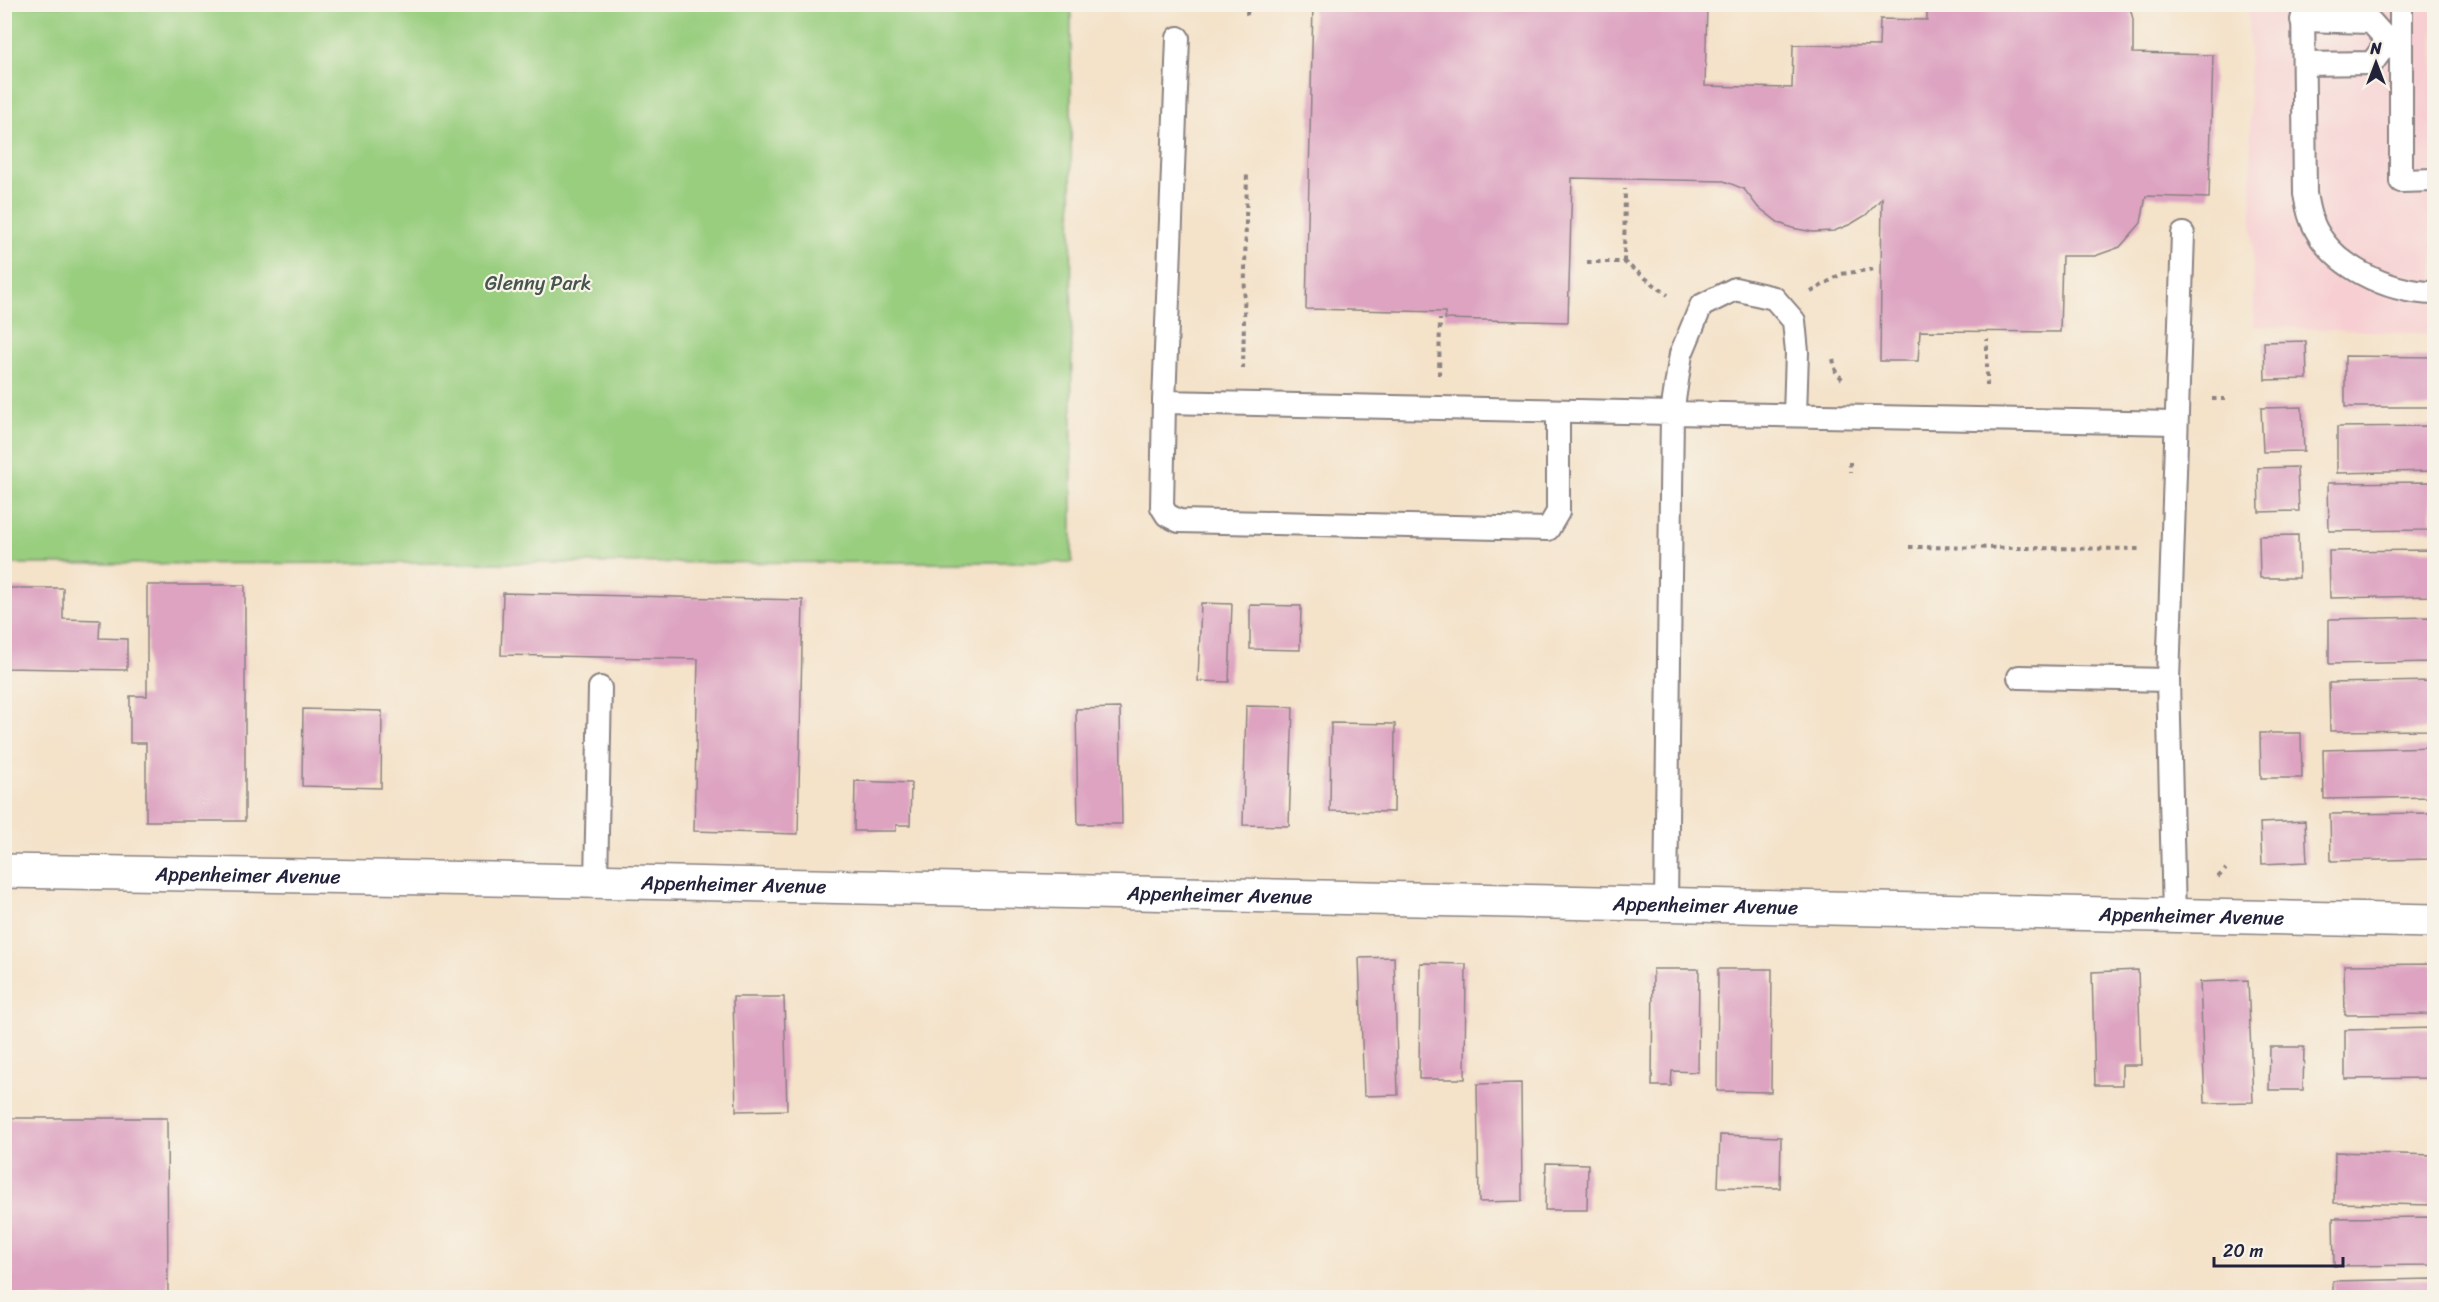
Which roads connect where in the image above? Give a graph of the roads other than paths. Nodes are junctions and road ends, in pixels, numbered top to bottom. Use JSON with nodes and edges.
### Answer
{"nodes":[{"id":1,"x":2401,"y":4,"type":"edge"},
{"id":2,"x":2302,"y":12,"type":"edge"},
{"id":3,"x":1178,"y":38,"type":"dead end"},
{"id":4,"x":2394,"y":41,"type":"junction"},
{"id":5,"x":2304,"y":64,"type":"junction"},
{"id":6,"x":2434,"y":180,"type":"edge"},
{"id":7,"x":2183,"y":234,"type":"dead end"},
{"id":8,"x":2434,"y":293,"type":"edge"},
{"id":9,"x":1164,"y":402,"type":"junction"},
{"id":10,"x":1558,"y":411,"type":"junction"},
{"id":11,"x":1672,"y":413,"type":"junction"},
{"id":12,"x":1795,"y":415,"type":"junction"},
{"id":13,"x":2175,"y":423,"type":"junction"},
{"id":14,"x":2019,"y":677,"type":"dead end"},
{"id":15,"x":2168,"y":680,"type":"junction"},
{"id":16,"x":600,"y":688,"type":"dead end"},
{"id":17,"x":4,"y":871,"type":"edge"},
{"id":18,"x":596,"y":881,"type":"junction"},
{"id":19,"x":1666,"y":904,"type":"junction"},
{"id":20,"x":2174,"y":915,"type":"junction"},
{"id":21,"x":2434,"y":921,"type":"edge"}],
"edges":[{"from":1,"to":4,"type":"lane"},
{"from":2,"to":4,"type":"lane"},
{"from":2,"to":5,"type":"lane"},
{"from":3,"to":9,"type":"lane"},
{"from":4,"to":5,"type":"lane"},
{"from":4,"to":6,"type":"lane"},
{"from":5,"to":8,"type":"lane"},
{"from":7,"to":13,"type":"lane"},
{"from":9,"to":10,"type":"lane"},
{"from":9,"to":10,"type":"lane"},
{"from":10,"to":11,"type":"lane"},
{"from":11,"to":12,"type":"lane"},
{"from":11,"to":12,"type":"lane"},
{"from":11,"to":19,"type":"lane"},
{"from":12,"to":13,"type":"lane"},
{"from":13,"to":15,"type":"lane"},
{"from":14,"to":15,"type":"lane"},
{"from":15,"to":20,"type":"lane"},
{"from":16,"to":18,"type":"lane"},
{"from":17,"to":18,"type":"street","name":"Appenheimer Avenue"},
{"from":18,"to":19,"type":"street","name":"Appenheimer Avenue"},
{"from":19,"to":20,"type":"street","name":"Appenheimer Avenue"},
{"from":20,"to":21,"type":"street","name":"Appenheimer Avenue"}]}
